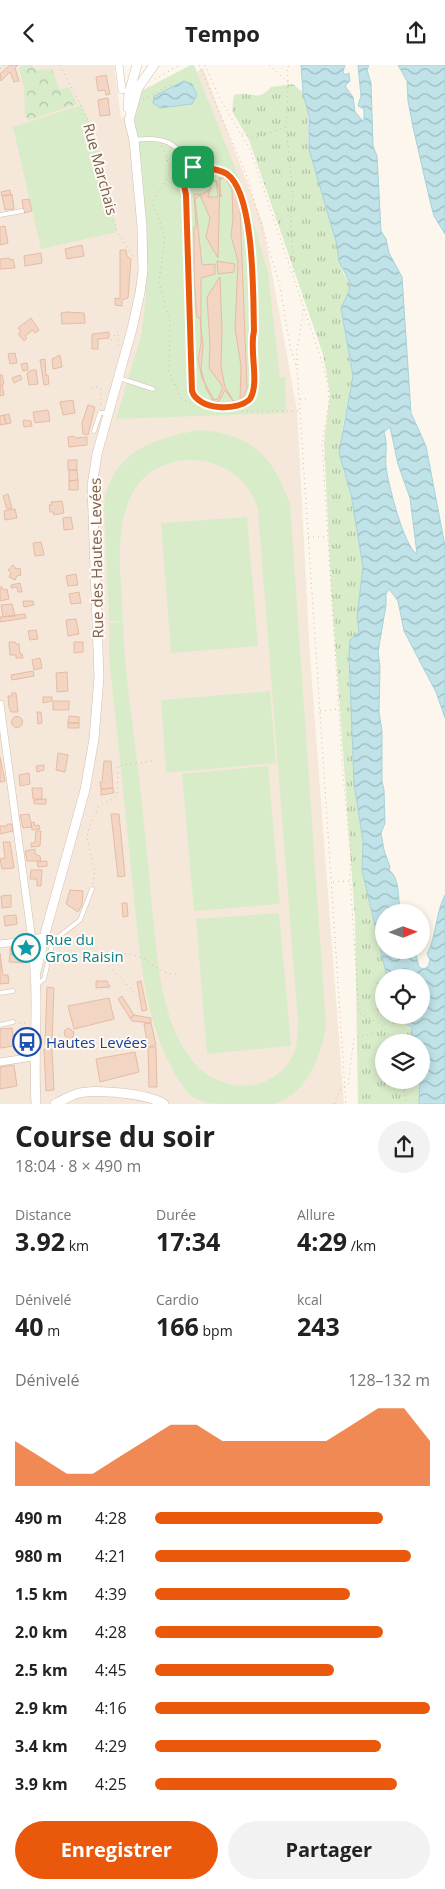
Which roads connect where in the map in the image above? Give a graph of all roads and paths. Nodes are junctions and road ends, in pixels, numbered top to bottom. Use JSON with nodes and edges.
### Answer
{"nodes":[{"id":1,"x":5,"y":65,"type":"edge"},
{"id":2,"x":60,"y":65,"type":"edge"},
{"id":3,"x":119,"y":65,"type":"edge"},
{"id":4,"x":137,"y":65,"type":"edge"},
{"id":5,"x":154,"y":65,"type":"edge"},
{"id":6,"x":180,"y":65,"type":"edge"},
{"id":7,"x":199,"y":65,"type":"edge"},
{"id":8,"x":205,"y":65,"type":"edge"},
{"id":9,"x":269,"y":65,"type":"edge"},
{"id":10,"x":289,"y":65,"type":"edge"},
{"id":11,"x":0,"y":69,"type":"edge"},
{"id":12,"x":151,"y":81,"type":"dead end"},
{"id":13,"x":288,"y":82,"type":"junction"},
{"id":14,"x":174,"y":83,"type":"dead end"},
{"id":15,"x":122,"y":90,"type":"dead end"},
{"id":16,"x":218,"y":91,"type":"junction"},
{"id":17,"x":211,"y":94,"type":"junction"},
{"id":18,"x":140,"y":102,"type":"dead end"},
{"id":19,"x":129,"y":121,"type":"junction"},
{"id":20,"x":286,"y":126,"type":"junction"},
{"id":21,"x":240,"y":133,"type":"junction"},
{"id":22,"x":134,"y":140,"type":"junction"},
{"id":23,"x":193,"y":167,"type":"junction"},
{"id":24,"x":22,"y":211,"type":"dead end"},
{"id":25,"x":0,"y":215,"type":"edge"},
{"id":26,"x":143,"y":271,"type":"junction"},
{"id":27,"x":294,"y":277,"type":"junction"},
{"id":28,"x":304,"y":306,"type":"junction"},
{"id":29,"x":111,"y":340,"type":"dead end"},
{"id":30,"x":117,"y":354,"type":"dead end"},
{"id":31,"x":297,"y":368,"type":"junction"},
{"id":32,"x":118,"y":378,"type":"junction"},
{"id":33,"x":91,"y":388,"type":"dead end"},
{"id":34,"x":153,"y":389,"type":"dead end"},
{"id":35,"x":299,"y":399,"type":"junction"},
{"id":36,"x":309,"y":399,"type":"dead end"},
{"id":37,"x":104,"y":413,"type":"junction"},
{"id":38,"x":94,"y":431,"type":"dead end"},
{"id":39,"x":308,"y":537,"type":"junction"},
{"id":40,"x":328,"y":537,"type":"junction"},
{"id":41,"x":0,"y":704,"type":"edge"},
{"id":42,"x":339,"y":709,"type":"junction"},
{"id":43,"x":320,"y":711,"type":"junction"},
{"id":44,"x":152,"y":761,"type":"dead end"},
{"id":45,"x":350,"y":881,"type":"junction"},
{"id":46,"x":332,"y":883,"type":"junction"},
{"id":47,"x":92,"y":889,"type":"joint"},
{"id":48,"x":68,"y":929,"type":"junction"},
{"id":49,"x":44,"y":939,"type":"junction"},
{"id":50,"x":32,"y":940,"type":"junction"},
{"id":51,"x":0,"y":944,"type":"edge"},
{"id":52,"x":99,"y":957,"type":"junction"},
{"id":53,"x":177,"y":974,"type":"dead end"},
{"id":54,"x":35,"y":981,"type":"junction"},
{"id":55,"x":12,"y":991,"type":"dead end"},
{"id":56,"x":0,"y":993,"type":"edge"},
{"id":57,"x":138,"y":999,"type":"dead end"},
{"id":58,"x":14,"y":1023,"type":"joint"},
{"id":59,"x":30,"y":1023,"type":"dead end"},
{"id":60,"x":0,"y":1025,"type":"edge"},
{"id":61,"x":385,"y":1028,"type":"junction"},
{"id":62,"x":388,"y":1034,"type":"edge"},
{"id":63,"x":34,"y":1057,"type":"junction"},
{"id":64,"x":0,"y":1062,"type":"edge"},
{"id":65,"x":345,"y":1085,"type":"junction"},
{"id":66,"x":404,"y":1089,"type":"edge"},
{"id":67,"x":36,"y":1104,"type":"edge"},
{"id":68,"x":55,"y":1104,"type":"edge"},
{"id":69,"x":164,"y":1104,"type":"edge"},
{"id":70,"x":334,"y":1104,"type":"edge"},
{"id":71,"x":346,"y":1104,"type":"edge"},
{"id":72,"x":406,"y":1104,"type":"edge"}],
"edges":[{"from":1,"to":11,"type":"path"},
{"from":2,"to":26,"type":"path","name":"Rue Marchais"},
{"from":3,"to":15,"type":"street"},
{"from":4,"to":19,"type":"street","name":"Rue des Hautes Levées"},
{"from":5,"to":19,"type":"street"},
{"from":6,"to":12,"type":"path"},
{"from":7,"to":17,"type":"path"},
{"from":8,"to":16,"type":"path"},
{"from":9,"to":13,"type":"path"},
{"from":10,"to":13,"type":"path"},
{"from":13,"to":20,"type":"path"},
{"from":14,"to":18,"type":"path"},
{"from":16,"to":17,"type":"path"},
{"from":16,"to":21,"type":"path"},
{"from":17,"to":31,"type":"path"},
{"from":19,"to":22,"type":"street","name":"Rue des Hautes Levées"},
{"from":20,"to":21,"type":"path"},
{"from":20,"to":27,"type":"path"},
{"from":21,"to":27,"type":"path"},
{"from":22,"to":23,"type":"lane"},
{"from":22,"to":26,"type":"street","name":"Rue des Hautes Levées"},
{"from":23,"to":23,"type":"lane"},
{"from":24,"to":25,"type":"lane"},
{"from":26,"to":32,"type":"street","name":"Rue des Hautes Levées"},
{"from":27,"to":28,"type":"path"},
{"from":28,"to":31,"type":"path"},
{"from":28,"to":40,"type":"path"},
{"from":29,"to":30,"type":"path"},
{"from":31,"to":35,"type":"path"},
{"from":32,"to":34,"type":"lane"},
{"from":32,"to":37,"type":"street","name":"Rue des Hautes Levées"},
{"from":33,"to":37,"type":"path"},
{"from":35,"to":36,"type":"path"},
{"from":35,"to":39,"type":"path"},
{"from":37,"to":38,"type":"lane"},
{"from":37,"to":49,"type":"street","name":"Rue des Hautes Levées"},
{"from":39,"to":40,"type":"path"},
{"from":39,"to":43,"type":"path"},
{"from":40,"to":42,"type":"path"},
{"from":41,"to":50,"type":"street"},
{"from":42,"to":43,"type":"path"},
{"from":42,"to":45,"type":"path"},
{"from":43,"to":46,"type":"path"},
{"from":44,"to":47,"type":"path"},
{"from":45,"to":46,"type":"path"},
{"from":45,"to":61,"type":"path"},
{"from":46,"to":65,"type":"path"},
{"from":47,"to":48,"type":"lane"},
{"from":48,"to":52,"type":"path"},
{"from":48,"to":54,"type":"lane"},
{"from":49,"to":50,"type":"street"},
{"from":49,"to":54,"type":"street","name":"Rue des Hautes Levées"},
{"from":50,"to":51,"type":"street"},
{"from":50,"to":54,"type":"street"},
{"from":52,"to":53,"type":"path"},
{"from":52,"to":57,"type":"path"},
{"from":54,"to":63,"type":"street"},
{"from":55,"to":56,"type":"lane"},
{"from":58,"to":59,"type":"path"},
{"from":58,"to":60,"type":"lane"},
{"from":61,"to":62,"type":"path"},
{"from":61,"to":65,"type":"path"},
{"from":63,"to":64,"type":"street"},
{"from":63,"to":67,"type":"street"},
{"from":65,"to":70,"type":"path"},
{"from":65,"to":71,"type":"path"},
{"from":66,"to":72,"type":"path"},
{"from":68,"to":69,"type":"street"}]}
